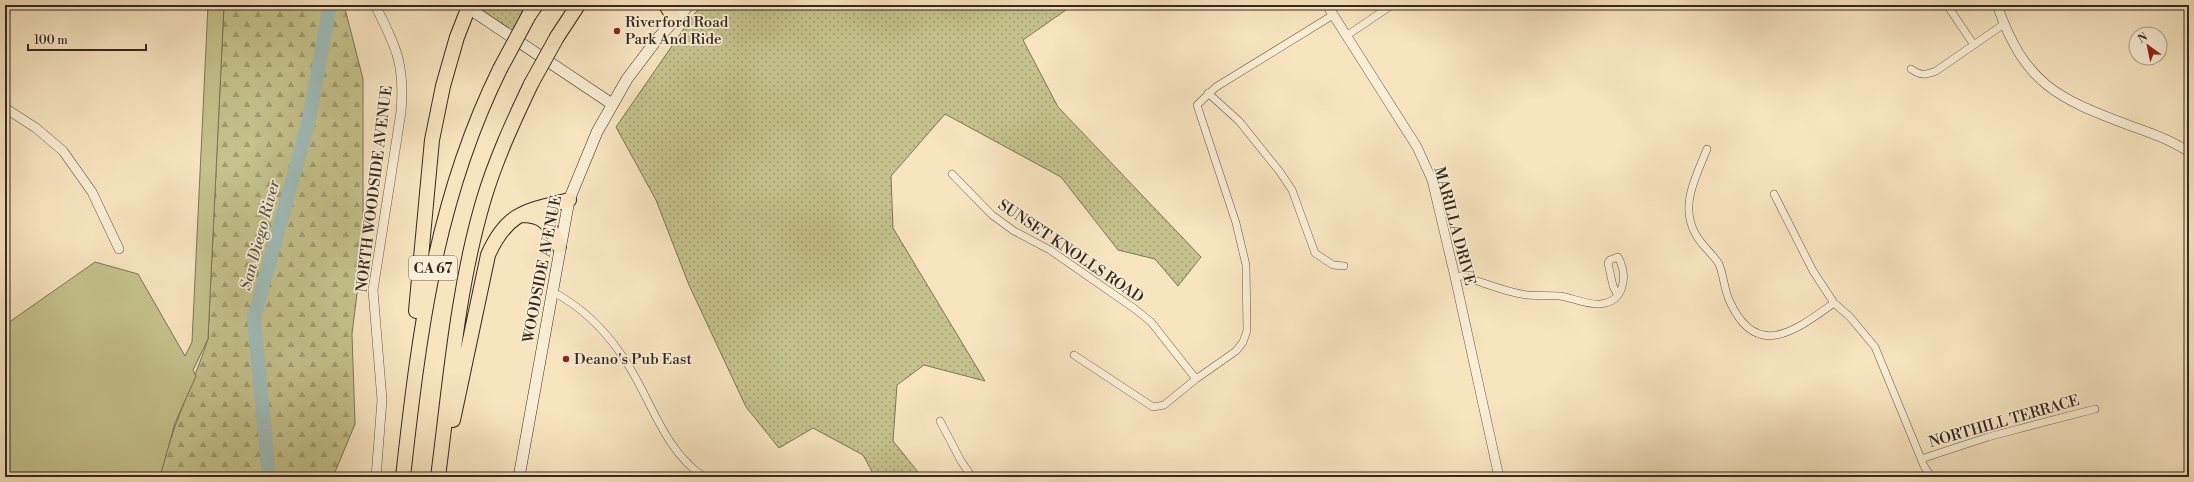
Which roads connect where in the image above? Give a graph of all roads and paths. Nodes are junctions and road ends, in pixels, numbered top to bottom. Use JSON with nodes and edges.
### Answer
{"nodes":[{"id":1,"x":375,"y":5,"type":"edge"},
{"id":2,"x":578,"y":5,"type":"edge"},
{"id":3,"x":666,"y":5,"type":"edge"},
{"id":4,"x":689,"y":5,"type":"edge"},
{"id":5,"x":1327,"y":5,"type":"edge"},
{"id":6,"x":1392,"y":5,"type":"edge"},
{"id":7,"x":1950,"y":5,"type":"edge"},
{"id":8,"x":1997,"y":5,"type":"edge"},
{"id":9,"x":468,"y":6,"type":"edge"},
{"id":10,"x":533,"y":10,"type":"edge"},
{"id":11,"x":1333,"y":15,"type":"junction"},
{"id":12,"x":675,"y":20,"type":"junction"},
{"id":13,"x":2004,"y":24,"type":"junction"},
{"id":14,"x":1346,"y":36,"type":"junction"},
{"id":15,"x":1974,"y":45,"type":"junction"},
{"id":16,"x":1911,"y":70,"type":"dead end"},
{"id":17,"x":1208,"y":94,"type":"junction"},
{"id":18,"x":612,"y":104,"type":"junction"},
{"id":19,"x":5,"y":108,"type":"edge"},
{"id":20,"x":1707,"y":149,"type":"dead end"},
{"id":21,"x":2189,"y":152,"type":"edge"},
{"id":22,"x":952,"y":174,"type":"dead end"},
{"id":23,"x":1774,"y":194,"type":"dead end"},
{"id":24,"x":569,"y":200,"type":"junction"},
{"id":25,"x":518,"y":215,"type":"junction"},
{"id":26,"x":559,"y":246,"type":"junction"},
{"id":27,"x":119,"y":249,"type":"dead end"},
{"id":28,"x":1344,"y":266,"type":"dead end"},
{"id":29,"x":1456,"y":277,"type":"junction"},
{"id":30,"x":551,"y":290,"type":"junction"},
{"id":31,"x":1617,"y":294,"type":"dead end"},
{"id":32,"x":1834,"y":303,"type":"junction"},
{"id":33,"x":1074,"y":355,"type":"dead end"},
{"id":34,"x":1196,"y":379,"type":"junction"},
{"id":35,"x":414,"y":382,"type":"junction"},
{"id":36,"x":2095,"y":409,"type":"dead end"},
{"id":37,"x":940,"y":421,"type":"dead end"},
{"id":38,"x":1921,"y":459,"type":"junction"},
{"id":39,"x":376,"y":477,"type":"edge"},
{"id":40,"x":403,"y":477,"type":"edge"},
{"id":41,"x":438,"y":477,"type":"edge"},
{"id":42,"x":519,"y":477,"type":"edge"},
{"id":43,"x":704,"y":477,"type":"edge"},
{"id":44,"x":972,"y":477,"type":"edge"},
{"id":45,"x":1499,"y":477,"type":"edge"},
{"id":46,"x":1931,"y":477,"type":"edge"}],
"edges":[{"from":1,"to":39,"type":"street","name":"NORTH WOODSIDE AVENUE"},
{"from":2,"to":41,"type":"highway","number":"CA 67","bridge":true},
{"from":3,"to":12,"type":"highway"},
{"from":4,"to":12,"type":"main road","name":"WOODSIDE AVENUE"},
{"from":5,"to":11,"type":"street","name":"MARILLA DRIVE"},
{"from":6,"to":14,"type":"street"},
{"from":7,"to":15,"type":"street"},
{"from":8,"to":13,"type":"street"},
{"from":9,"to":18,"type":"main road"},
{"from":9,"to":35,"type":"highway"},
{"from":10,"to":35,"type":"highway","number":"CA 67","bridge":true},
{"from":11,"to":14,"type":"street","name":"MARILLA DRIVE"},
{"from":11,"to":17,"type":"street"},
{"from":12,"to":18,"type":"main road","name":"WOODSIDE AVENUE"},
{"from":13,"to":15,"type":"street"},
{"from":13,"to":21,"type":"street"},
{"from":14,"to":29,"type":"street","name":"MARILLA DRIVE"},
{"from":15,"to":16,"type":"street"},
{"from":17,"to":28,"type":"street"},
{"from":17,"to":34,"type":"street"},
{"from":18,"to":24,"type":"main road","name":"WOODSIDE AVENUE"},
{"from":19,"to":27,"type":"street"},
{"from":20,"to":32,"type":"street"},
{"from":22,"to":34,"type":"street","name":"SUNSET KNOLLS ROAD"},
{"from":23,"to":32,"type":"street"},
{"from":24,"to":25,"type":"highway"},
{"from":24,"to":26,"type":"main road","name":"WOODSIDE AVENUE"},
{"from":25,"to":26,"type":"highway"},
{"from":25,"to":41,"type":"highway"},
{"from":26,"to":30,"type":"main road","name":"WOODSIDE AVENUE"},
{"from":29,"to":31,"type":"street"},
{"from":29,"to":45,"type":"street","name":"MARILLA DRIVE"},
{"from":30,"to":42,"type":"main road","name":"WOODSIDE AVENUE"},
{"from":30,"to":43,"type":"street"},
{"from":32,"to":38,"type":"street"},
{"from":33,"to":34,"type":"street"},
{"from":35,"to":40,"type":"highway","number":"CA 67"},
{"from":36,"to":38,"type":"street","name":"NORTHILL TERRACE"},
{"from":37,"to":44,"type":"street"},
{"from":38,"to":46,"type":"street"}]}
